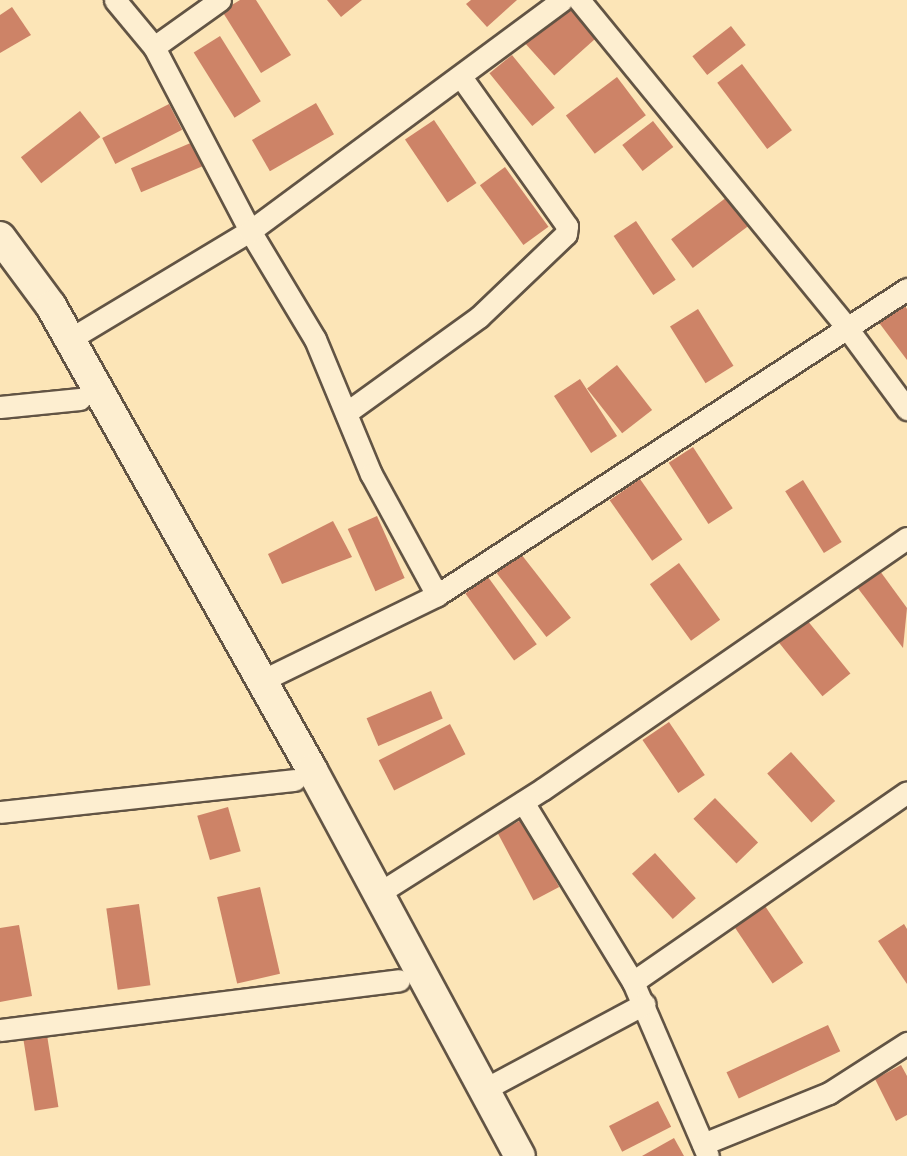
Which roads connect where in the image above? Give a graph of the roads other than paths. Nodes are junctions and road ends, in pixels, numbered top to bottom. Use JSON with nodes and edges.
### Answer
{"nodes":[{"id":1,"x":115,"y":0,"type":"edge"},
{"id":2,"x":220,"y":0,"type":"edge"},
{"id":3,"x":562,"y":0,"type":"edge"},
{"id":4,"x":579,"y":0,"type":"edge"},
{"id":5,"x":154,"y":47,"type":"junction"},
{"id":6,"x":461,"y":77,"type":"junction"},
{"id":7,"x":250,"y":231,"type":"junction"},
{"id":8,"x":0,"y":237,"type":"edge"},
{"id":9,"x":0,"y":272,"type":"edge"},
{"id":10,"x":907,"y":289,"type":"edge"},
{"id":11,"x":848,"y":328,"type":"junction"},
{"id":12,"x":70,"y":339,"type":"junction"},
{"id":13,"x":80,"y":399,"type":"junction"},
{"id":14,"x":0,"y":407,"type":"edge"},
{"id":15,"x":907,"y":409,"type":"edge"},
{"id":16,"x":346,"y":413,"type":"junction"},
{"id":17,"x":907,"y":538,"type":"edge"},
{"id":18,"x":437,"y":595,"type":"junction"},
{"id":19,"x":261,"y":681,"type":"junction"},
{"id":20,"x":294,"y":780,"type":"junction"},
{"id":21,"x":907,"y":792,"type":"edge"},
{"id":22,"x":523,"y":802,"type":"junction"},
{"id":23,"x":0,"y":812,"type":"edge"},
{"id":24,"x":379,"y":893,"type":"junction"},
{"id":25,"x":399,"y":980,"type":"junction"},
{"id":26,"x":633,"y":982,"type":"junction"},
{"id":27,"x":644,"y":1004,"type":"junction"},
{"id":28,"x":0,"y":1030,"type":"edge"},
{"id":29,"x":907,"y":1043,"type":"edge"},
{"id":30,"x":483,"y":1090,"type":"junction"},
{"id":31,"x":705,"y":1150,"type":"edge"},
{"id":32,"x":496,"y":1156,"type":"edge"},
{"id":33,"x":520,"y":1156,"type":"edge"}],
"edges":[{"from":1,"to":5,"type":"street"},
{"from":2,"to":5,"type":"street"},
{"from":3,"to":6,"type":"street"},
{"from":4,"to":11,"type":"street"},
{"from":5,"to":7,"type":"street"},
{"from":6,"to":7,"type":"street"},
{"from":6,"to":16,"type":"street"},
{"from":7,"to":12,"type":"street"},
{"from":7,"to":16,"type":"street"},
{"from":8,"to":12,"type":"street"},
{"from":9,"to":13,"type":"street"},
{"from":10,"to":11,"type":"street"},
{"from":11,"to":15,"type":"street"},
{"from":11,"to":18,"type":"street"},
{"from":12,"to":19,"type":"street"},
{"from":13,"to":14,"type":"street"},
{"from":13,"to":20,"type":"street"},
{"from":16,"to":18,"type":"street"},
{"from":17,"to":22,"type":"street"},
{"from":18,"to":19,"type":"street"},
{"from":19,"to":24,"type":"street"},
{"from":20,"to":23,"type":"street"},
{"from":20,"to":25,"type":"street"},
{"from":21,"to":26,"type":"street"},
{"from":22,"to":24,"type":"street"},
{"from":22,"to":26,"type":"street"},
{"from":24,"to":30,"type":"street"},
{"from":25,"to":28,"type":"street"},
{"from":25,"to":32,"type":"street"},
{"from":26,"to":27,"type":"street"},
{"from":27,"to":30,"type":"street"},
{"from":27,"to":31,"type":"street"},
{"from":29,"to":31,"type":"street"},
{"from":30,"to":33,"type":"street"}]}
